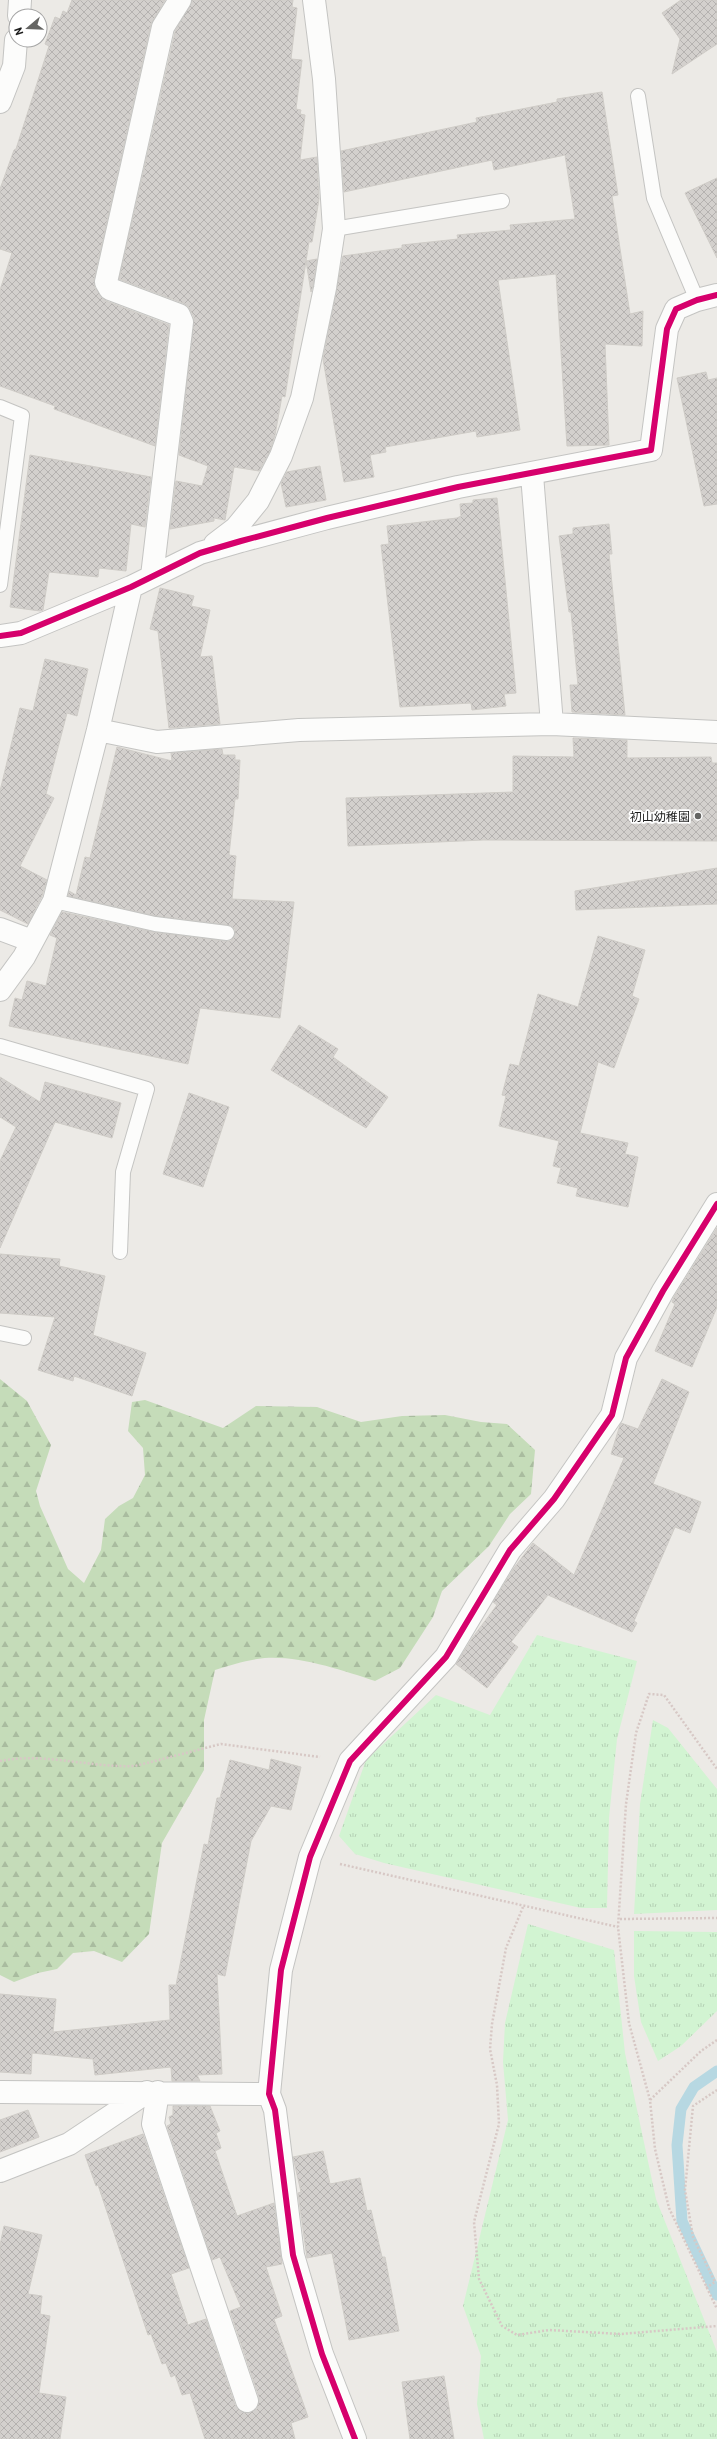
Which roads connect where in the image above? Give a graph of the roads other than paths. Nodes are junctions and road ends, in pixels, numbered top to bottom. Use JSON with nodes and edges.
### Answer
{"nodes":[{"id":1,"x":180,"y":0,"type":"edge"},
{"id":2,"x":314,"y":0,"type":"edge"},
{"id":3,"x":15,"y":48,"type":"edge"},
{"id":4,"x":638,"y":96,"type":"dead end"},
{"id":5,"x":0,"y":102,"type":"edge"},
{"id":6,"x":502,"y":201,"type":"dead end"},
{"id":7,"x":334,"y":229,"type":"junction"},
{"id":8,"x":707,"y":297,"type":"edge"},
{"id":9,"x":0,"y":407,"type":"edge"},
{"id":10,"x":532,"y":474,"type":"junction"},
{"id":11,"x":200,"y":553,"type":"junction"},
{"id":12,"x":152,"y":576,"type":"junction"},
{"id":13,"x":0,"y":585,"type":"edge"},
{"id":14,"x":131,"y":587,"type":"junction"},
{"id":15,"x":0,"y":636,"type":"edge"},
{"id":16,"x":552,"y":724,"type":"junction"},
{"id":17,"x":98,"y":730,"type":"junction"},
{"id":18,"x":717,"y":732,"type":"edge"},
{"id":19,"x":54,"y":901,"type":"junction"},
{"id":20,"x":0,"y":929,"type":"edge"},
{"id":21,"x":227,"y":933,"type":"dead end"},
{"id":22,"x":32,"y":941,"type":"junction"},
{"id":23,"x":0,"y":990,"type":"edge"},
{"id":24,"x":0,"y":1046,"type":"edge"},
{"id":25,"x":717,"y":1204,"type":"edge"},
{"id":26,"x":120,"y":1252,"type":"dead end"},
{"id":27,"x":0,"y":1333,"type":"edge"},
{"id":28,"x":24,"y":1338,"type":"dead end"},
{"id":29,"x":0,"y":2092,"type":"edge"},
{"id":30,"x":152,"y":2092,"type":"junction"},
{"id":31,"x":269,"y":2094,"type":"junction"},
{"id":32,"x":0,"y":2171,"type":"edge"},
{"id":33,"x":248,"y":2401,"type":"dead end"},
{"id":34,"x":355,"y":2439,"type":"edge"}],
"edges":[{"from":1,"to":12,"type":"street"},
{"from":2,"to":7,"type":"street"},
{"from":3,"to":5,"type":"street"},
{"from":4,"to":8,"type":"lane"},
{"from":6,"to":7,"type":"lane"},
{"from":7,"to":11,"type":"street"},
{"from":8,"to":10,"type":"street"},
{"from":9,"to":13,"type":"lane"},
{"from":10,"to":11,"type":"street"},
{"from":10,"to":16,"type":"street"},
{"from":11,"to":12,"type":"street"},
{"from":12,"to":14,"type":"street"},
{"from":14,"to":15,"type":"street"},
{"from":14,"to":17,"type":"street"},
{"from":16,"to":17,"type":"street"},
{"from":16,"to":18,"type":"street"},
{"from":17,"to":19,"type":"street"},
{"from":19,"to":21,"type":"lane"},
{"from":19,"to":22,"type":"street"},
{"from":20,"to":22,"type":"street"},
{"from":22,"to":23,"type":"street"},
{"from":24,"to":26,"type":"lane"},
{"from":25,"to":31,"type":"street"},
{"from":27,"to":28,"type":"lane"},
{"from":29,"to":30,"type":"street"},
{"from":30,"to":31,"type":"street"},
{"from":30,"to":32,"type":"street"},
{"from":30,"to":33,"type":"street"},
{"from":31,"to":34,"type":"street"}]}
